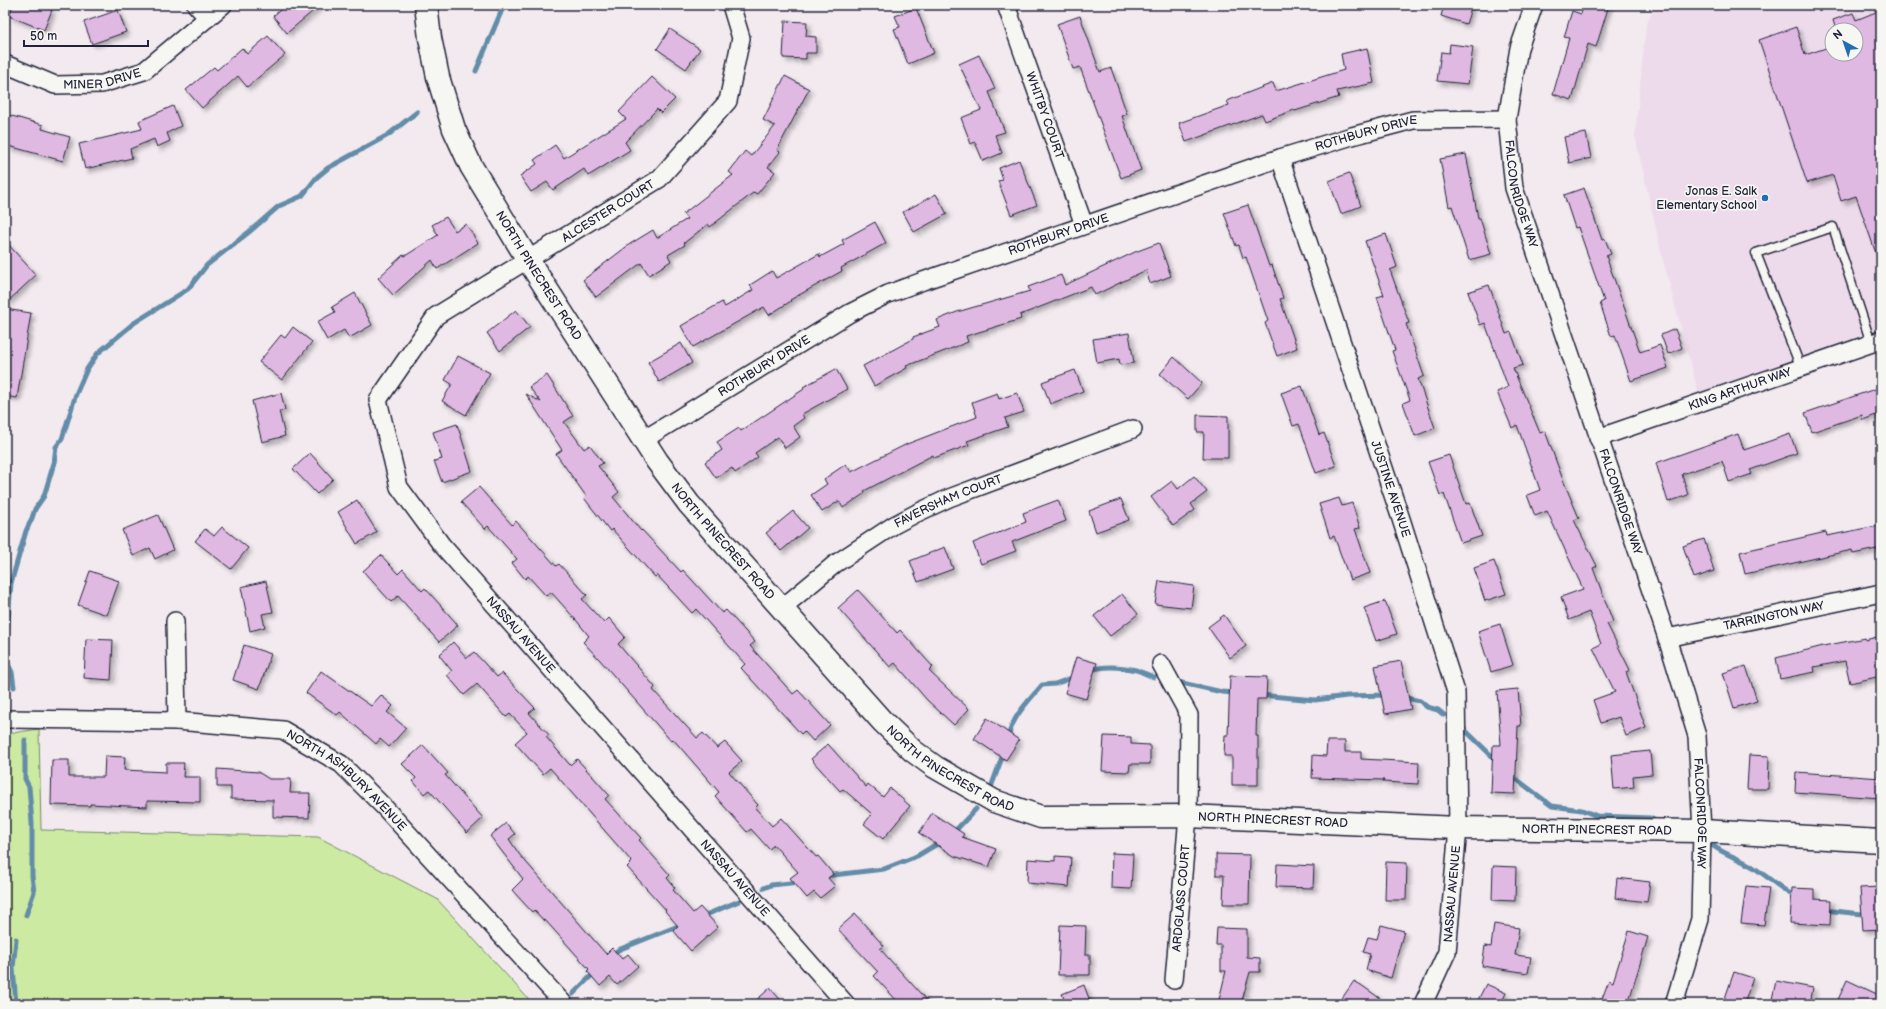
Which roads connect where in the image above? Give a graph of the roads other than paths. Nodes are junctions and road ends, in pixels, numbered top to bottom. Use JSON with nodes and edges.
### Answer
{"nodes":[{"id":1,"x":196,"y":5,"type":"edge"},
{"id":2,"x":223,"y":5,"type":"edge"},
{"id":3,"x":426,"y":5,"type":"edge"},
{"id":4,"x":731,"y":5,"type":"edge"},
{"id":5,"x":1006,"y":5,"type":"edge"},
{"id":6,"x":1534,"y":5,"type":"edge"},
{"id":7,"x":208,"y":18,"type":"junction"},
{"id":8,"x":5,"y":64,"type":"edge"},
{"id":9,"x":1507,"y":118,"type":"junction"},
{"id":10,"x":1280,"y":158,"type":"junction"},
{"id":11,"x":1084,"y":225,"type":"junction"},
{"id":12,"x":528,"y":260,"type":"junction"},
{"id":13,"x":1876,"y":341,"type":"edge"},
{"id":14,"x":1801,"y":368,"type":"junction"},
{"id":15,"x":1133,"y":429,"type":"dead end"},
{"id":16,"x":1598,"y":438,"type":"junction"},
{"id":17,"x":643,"y":440,"type":"junction"},
{"id":18,"x":1881,"y":593,"type":"edge"},
{"id":19,"x":782,"y":608,"type":"junction"},
{"id":20,"x":174,"y":621,"type":"dead end"},
{"id":21,"x":1667,"y":638,"type":"junction"},
{"id":22,"x":1161,"y":664,"type":"dead end"},
{"id":23,"x":5,"y":719,"type":"edge"},
{"id":24,"x":177,"y":721,"type":"junction"},
{"id":25,"x":1188,"y":816,"type":"junction"},
{"id":26,"x":1458,"y":828,"type":"junction"},
{"id":27,"x":1702,"y":831,"type":"junction"},
{"id":28,"x":1881,"y":841,"type":"edge"},
{"id":29,"x":1174,"y":980,"type":"dead end"},
{"id":30,"x":564,"y":1004,"type":"edge"},
{"id":31,"x":846,"y":1004,"type":"edge"},
{"id":32,"x":1423,"y":1004,"type":"edge"},
{"id":33,"x":1674,"y":1004,"type":"edge"}],
"edges":[{"from":1,"to":7,"type":"street"},
{"from":2,"to":7,"type":"street","name":"MINER DRIVE"},
{"from":3,"to":12,"type":"street","name":"NORTH PINECREST ROAD"},
{"from":4,"to":12,"type":"street","name":"ALCESTER COURT"},
{"from":5,"to":11,"type":"street","name":"WHITBY COURT"},
{"from":6,"to":9,"type":"street","name":"FALCONRIDGE WAY"},
{"from":7,"to":8,"type":"street","name":"MINER DRIVE"},
{"from":9,"to":10,"type":"street","name":"ROTHBURY DRIVE"},
{"from":9,"to":16,"type":"street","name":"FALCONRIDGE WAY"},
{"from":10,"to":11,"type":"street","name":"ROTHBURY DRIVE"},
{"from":10,"to":26,"type":"street","name":"JUSTINE AVENUE"},
{"from":11,"to":17,"type":"street","name":"ROTHBURY DRIVE"},
{"from":12,"to":17,"type":"street","name":"NORTH PINECREST ROAD"},
{"from":12,"to":31,"type":"street","name":"NASSAU AVENUE"},
{"from":13,"to":14,"type":"street","name":"KING ARTHUR WAY"},
{"from":13,"to":14,"type":"lane"},
{"from":14,"to":16,"type":"street","name":"KING ARTHUR WAY"},
{"from":15,"to":19,"type":"street","name":"FAVERSHAM COURT"},
{"from":16,"to":21,"type":"street","name":"FALCONRIDGE WAY"},
{"from":17,"to":19,"type":"street","name":"NORTH PINECREST ROAD"},
{"from":18,"to":21,"type":"street","name":"TARRINGTON WAY"},
{"from":19,"to":25,"type":"street","name":"NORTH PINECREST ROAD"},
{"from":20,"to":24,"type":"street"},
{"from":21,"to":27,"type":"street","name":"FALCONRIDGE WAY"},
{"from":22,"to":25,"type":"street","name":"ARDGLASS COURT"},
{"from":23,"to":24,"type":"street","name":"NORTH ASHBURY AVENUE"},
{"from":24,"to":30,"type":"street","name":"NORTH ASHBURY AVENUE"},
{"from":25,"to":26,"type":"street","name":"NORTH PINECREST ROAD"},
{"from":25,"to":29,"type":"street","name":"ARDGLASS COURT"},
{"from":26,"to":27,"type":"street","name":"NORTH PINECREST ROAD"},
{"from":26,"to":32,"type":"street","name":"NASSAU AVENUE"},
{"from":27,"to":28,"type":"street","name":"NORTH PINECREST ROAD"},
{"from":27,"to":33,"type":"street","name":"FALCONRIDGE WAY"}]}
